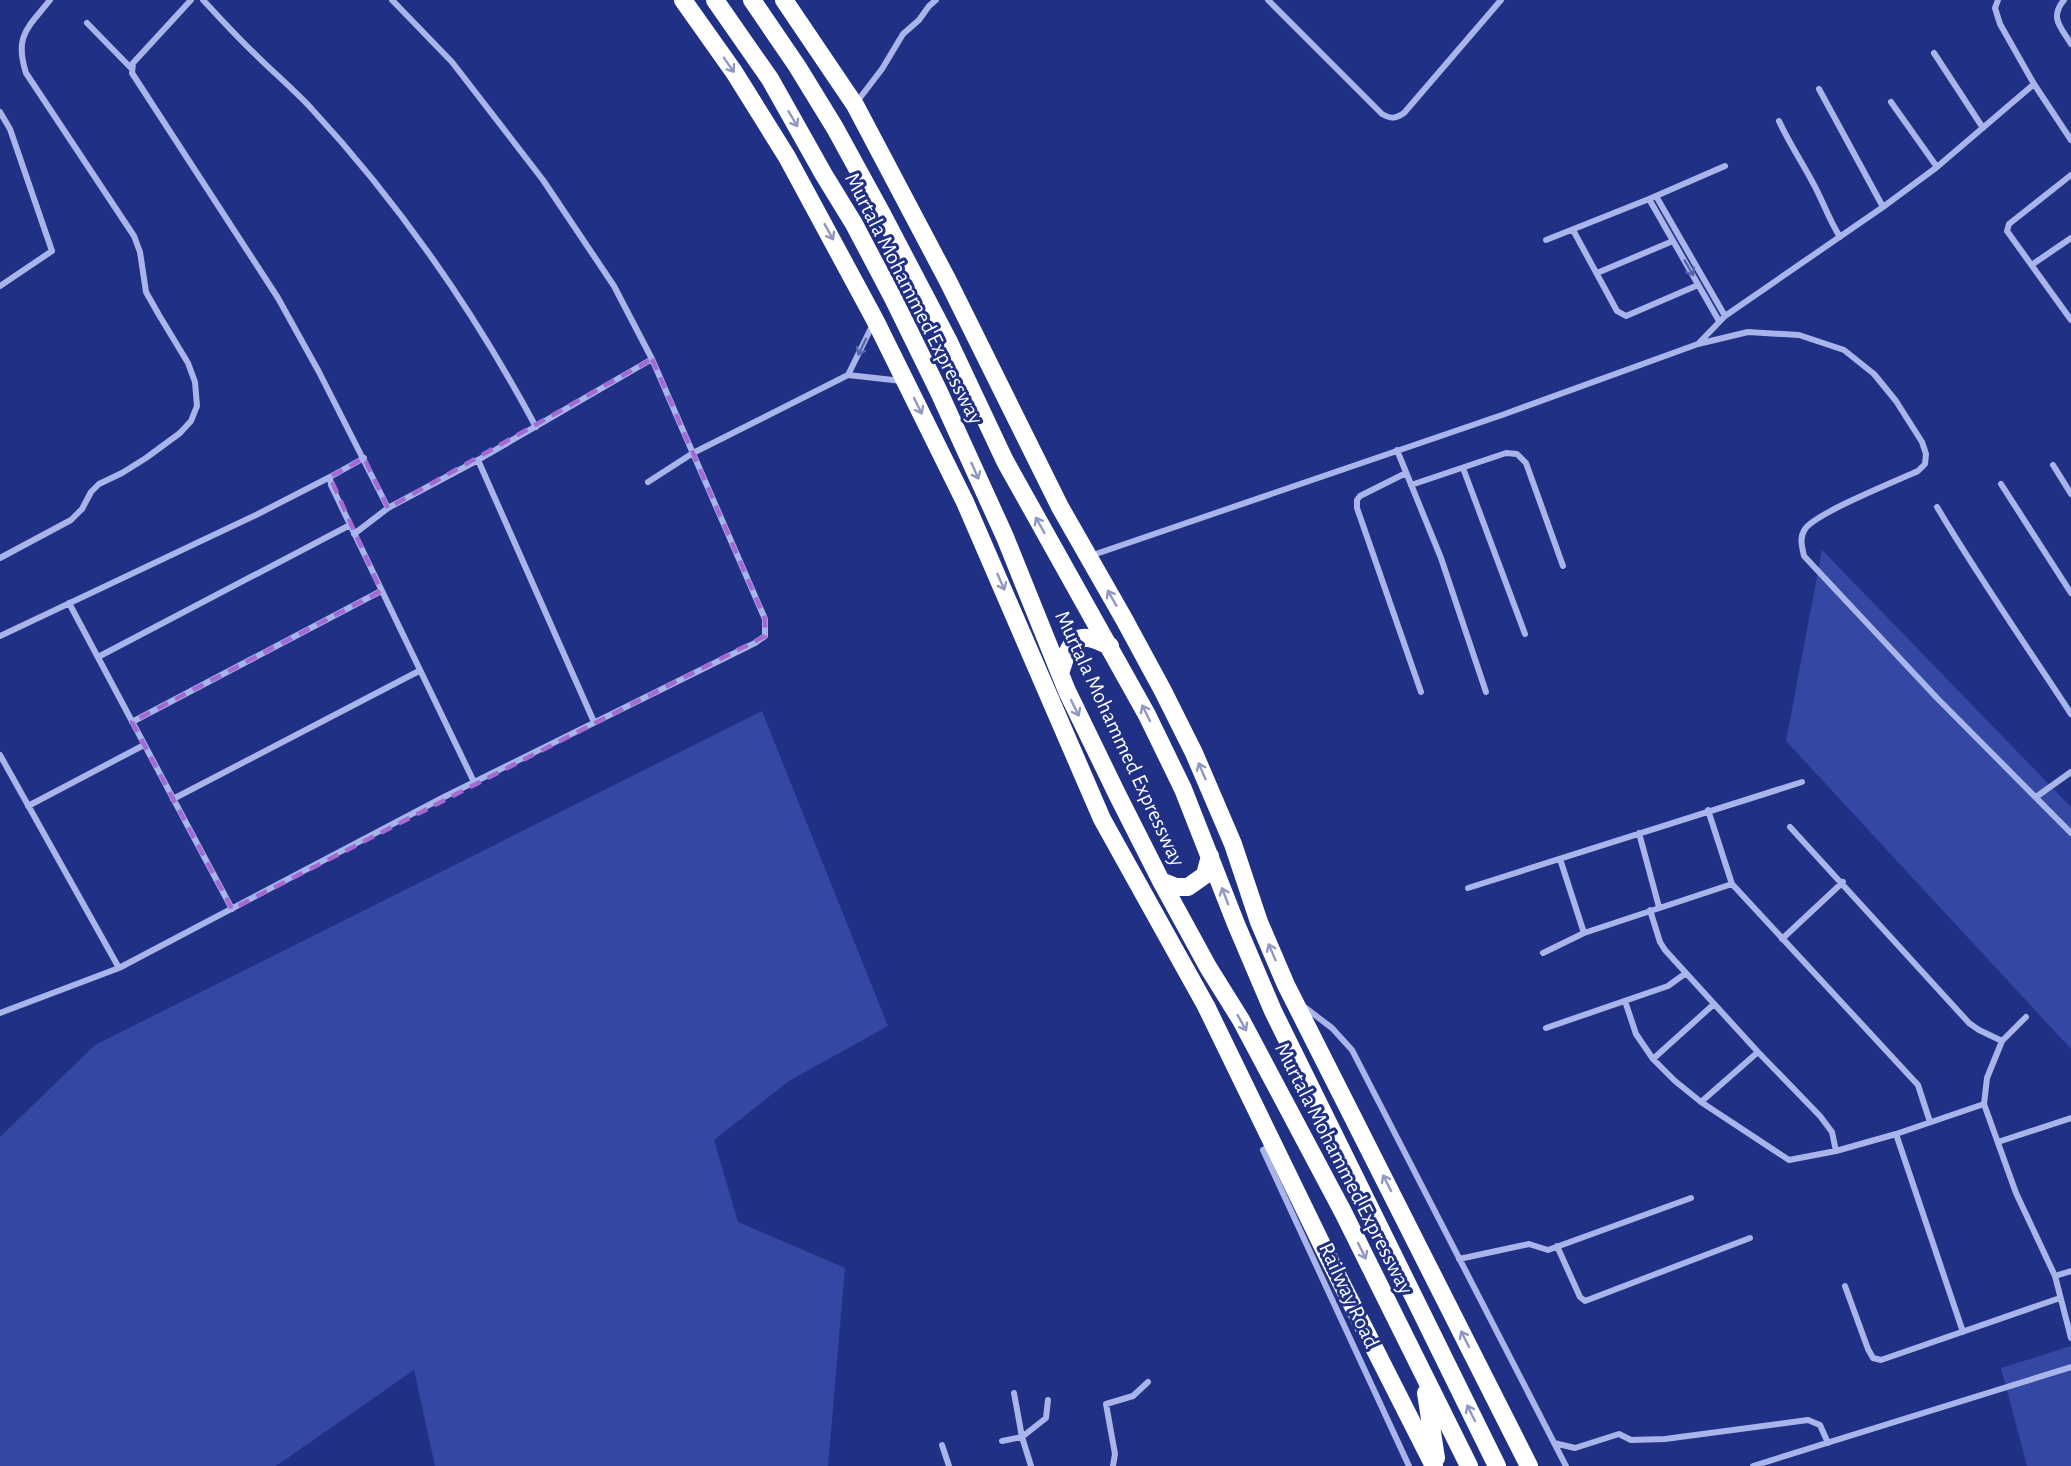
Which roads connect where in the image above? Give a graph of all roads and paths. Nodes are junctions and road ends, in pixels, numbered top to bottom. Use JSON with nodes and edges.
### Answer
{"nodes":[{"id":1,"x":50,"y":0,"type":"edge"},
{"id":2,"x":191,"y":0,"type":"edge"},
{"id":3,"x":203,"y":0,"type":"edge"},
{"id":4,"x":392,"y":0,"type":"edge"},
{"id":5,"x":715,"y":0,"type":"edge"},
{"id":6,"x":752,"y":0,"type":"edge"},
{"id":7,"x":776,"y":0,"type":"edge"},
{"id":8,"x":784,"y":0,"type":"edge"},
{"id":9,"x":936,"y":0,"type":"edge"},
{"id":10,"x":1268,"y":0,"type":"edge"},
{"id":11,"x":1501,"y":0,"type":"edge"},
{"id":12,"x":1998,"y":0,"type":"edge"},
{"id":13,"x":2064,"y":0,"type":"edge"},
{"id":14,"x":687,"y":5,"type":"edge"},
{"id":15,"x":87,"y":23,"type":"dead end"},
{"id":16,"x":2071,"y":44,"type":"edge"},
{"id":17,"x":1934,"y":53,"type":"dead end"},
{"id":18,"x":797,"y":66,"type":"junction"},
{"id":19,"x":131,"y":68,"type":"junction"},
{"id":20,"x":770,"y":79,"type":"junction"},
{"id":21,"x":2034,"y":84,"type":"junction"},
{"id":22,"x":1820,"y":89,"type":"dead end"},
{"id":23,"x":1891,"y":102,"type":"dead end"},
{"id":24,"x":855,"y":105,"type":"junction"},
{"id":25,"x":0,"y":112,"type":"edge"},
{"id":26,"x":1779,"y":121,"type":"dead end"},
{"id":27,"x":1983,"y":128,"type":"junction"},
{"id":28,"x":2071,"y":140,"type":"edge"},
{"id":29,"x":1725,"y":166,"type":"dead end"},
{"id":30,"x":1937,"y":167,"type":"junction"},
{"id":31,"x":2071,"y":175,"type":"edge"},
{"id":32,"x":1656,"y":196,"type":"junction"},
{"id":33,"x":1649,"y":199,"type":"junction"},
{"id":34,"x":1883,"y":207,"type":"junction"},
{"id":35,"x":1573,"y":230,"type":"junction"},
{"id":36,"x":1840,"y":237,"type":"junction"},
{"id":37,"x":2071,"y":238,"type":"edge"},
{"id":38,"x":1546,"y":240,"type":"dead end"},
{"id":39,"x":1673,"y":241,"type":"junction"},
{"id":40,"x":2033,"y":264,"type":"junction"},
{"id":41,"x":1597,"y":273,"type":"junction"},
{"id":42,"x":1698,"y":285,"type":"junction"},
{"id":43,"x":0,"y":286,"type":"edge"},
{"id":44,"x":1725,"y":316,"type":"junction"},
{"id":45,"x":875,"y":320,"type":"junction"},
{"id":46,"x":2071,"y":320,"type":"edge"},
{"id":47,"x":1719,"y":321,"type":"junction"},
{"id":48,"x":1698,"y":344,"type":"junction"},
{"id":49,"x":652,"y":359,"type":"junction"},
{"id":50,"x":848,"y":375,"type":"junction"},
{"id":51,"x":906,"y":381,"type":"junction"},
{"id":52,"x":536,"y":427,"type":"junction"},
{"id":53,"x":1397,"y":450,"type":"junction"},
{"id":54,"x":693,"y":453,"type":"junction"},
{"id":55,"x":364,"y":458,"type":"junction"},
{"id":56,"x":478,"y":460,"type":"junction"},
{"id":57,"x":2053,"y":465,"type":"dead end"},
{"id":58,"x":1463,"y":468,"type":"junction"},
{"id":59,"x":1406,"y":473,"type":"junction"},
{"id":60,"x":330,"y":477,"type":"junction"},
{"id":61,"x":648,"y":482,"type":"dead end"},
{"id":62,"x":2001,"y":484,"type":"dead end"},
{"id":63,"x":1411,"y":485,"type":"junction"},
{"id":64,"x":2071,"y":494,"type":"edge"},
{"id":65,"x":1937,"y":507,"type":"dead end"},
{"id":66,"x":388,"y":508,"type":"junction"},
{"id":67,"x":350,"y":525,"type":"junction"},
{"id":68,"x":354,"y":534,"type":"junction"},
{"id":69,"x":1089,"y":556,"type":"junction"},
{"id":70,"x":0,"y":558,"type":"edge"},
{"id":71,"x":1563,"y":566,"type":"dead end"},
{"id":72,"x":381,"y":591,"type":"junction"},
{"id":73,"x":2071,"y":593,"type":"edge"},
{"id":74,"x":69,"y":603,"type":"junction"},
{"id":75,"x":1525,"y":634,"type":"dead end"},
{"id":76,"x":0,"y":636,"type":"edge"},
{"id":77,"x":1110,"y":646,"type":"junction"},
{"id":78,"x":98,"y":657,"type":"junction"},
{"id":79,"x":419,"y":671,"type":"junction"},
{"id":80,"x":1060,"y":673,"type":"junction"},
{"id":81,"x":1421,"y":692,"type":"dead end"},
{"id":82,"x":1486,"y":692,"type":"dead end"},
{"id":83,"x":2071,"y":714,"type":"edge"},
{"id":84,"x":132,"y":722,"type":"junction"},
{"id":85,"x":594,"y":722,"type":"junction"},
{"id":86,"x":144,"y":745,"type":"junction"},
{"id":87,"x":0,"y":755,"type":"edge"},
{"id":88,"x":2071,"y":772,"type":"edge"},
{"id":89,"x":474,"y":782,"type":"junction"},
{"id":90,"x":1802,"y":782,"type":"dead end"},
{"id":91,"x":2036,"y":796,"type":"junction"},
{"id":92,"x":173,"y":799,"type":"junction"},
{"id":93,"x":28,"y":806,"type":"junction"},
{"id":94,"x":1708,"y":810,"type":"junction"},
{"id":95,"x":1790,"y":827,"type":"dead end"},
{"id":96,"x":1639,"y":833,"type":"junction"},
{"id":97,"x":2071,"y":833,"type":"edge"},
{"id":98,"x":1210,"y":856,"type":"junction"},
{"id":99,"x":1560,"y":859,"type":"junction"},
{"id":100,"x":1161,"y":881,"type":"junction"},
{"id":101,"x":1843,"y":882,"type":"junction"},
{"id":102,"x":1732,"y":884,"type":"junction"},
{"id":103,"x":1468,"y":888,"type":"dead end"},
{"id":104,"x":1659,"y":907,"type":"junction"},
{"id":105,"x":232,"y":909,"type":"junction"},
{"id":106,"x":1650,"y":910,"type":"junction"},
{"id":107,"x":1584,"y":933,"type":"junction"},
{"id":108,"x":1782,"y":939,"type":"junction"},
{"id":109,"x":1543,"y":953,"type":"dead end"},
{"id":110,"x":119,"y":968,"type":"junction"},
{"id":111,"x":1686,"y":973,"type":"junction"},
{"id":112,"x":1257,"y":974,"type":"junction"},
{"id":113,"x":1293,"y":998,"type":"junction"},
{"id":114,"x":1625,"y":1001,"type":"junction"},
{"id":115,"x":1714,"y":1004,"type":"junction"},
{"id":116,"x":0,"y":1013,"type":"edge"},
{"id":117,"x":2026,"y":1017,"type":"dead end"},
{"id":118,"x":1546,"y":1028,"type":"dead end"},
{"id":119,"x":2002,"y":1041,"type":"junction"},
{"id":120,"x":1758,"y":1052,"type":"junction"},
{"id":121,"x":1653,"y":1059,"type":"junction"},
{"id":122,"x":1701,"y":1102,"type":"junction"},
{"id":123,"x":1984,"y":1104,"type":"junction"},
{"id":124,"x":2071,"y":1118,"type":"edge"},
{"id":125,"x":1930,"y":1122,"type":"junction"},
{"id":126,"x":1896,"y":1134,"type":"junction"},
{"id":127,"x":1998,"y":1142,"type":"junction"},
{"id":128,"x":1273,"y":1144,"type":"junction"},
{"id":129,"x":1836,"y":1151,"type":"junction"},
{"id":130,"x":1352,"y":1172,"type":"junction"},
{"id":131,"x":1691,"y":1198,"type":"dead end"},
{"id":132,"x":1750,"y":1238,"type":"dead end"},
{"id":133,"x":1557,"y":1246,"type":"junction"},
{"id":134,"x":1422,"y":1254,"type":"junction"},
{"id":135,"x":1459,"y":1259,"type":"junction"},
{"id":136,"x":2071,"y":1271,"type":"edge"},
{"id":137,"x":2055,"y":1276,"type":"junction"},
{"id":138,"x":1845,"y":1286,"type":"dead end"},
{"id":139,"x":2060,"y":1298,"type":"junction"},
{"id":140,"x":1964,"y":1332,"type":"junction"},
{"id":141,"x":2071,"y":1338,"type":"edge"},
{"id":142,"x":2071,"y":1367,"type":"edge"},
{"id":143,"x":1423,"y":1374,"type":"junction"},
{"id":144,"x":1148,"y":1382,"type":"dead end"},
{"id":145,"x":1014,"y":1393,"type":"dead end"},
{"id":146,"x":1048,"y":1400,"type":"dead end"},
{"id":147,"x":1022,"y":1437,"type":"junction"},
{"id":148,"x":1002,"y":1441,"type":"dead end"},
{"id":149,"x":1553,"y":1443,"type":"junction"},
{"id":150,"x":1828,"y":1443,"type":"junction"},
{"id":151,"x":942,"y":1445,"type":"dead end"},
{"id":152,"x":949,"y":1466,"type":"edge"},
{"id":153,"x":1031,"y":1466,"type":"edge"},
{"id":154,"x":1113,"y":1466,"type":"edge"},
{"id":155,"x":1408,"y":1466,"type":"edge"},
{"id":156,"x":1436,"y":1466,"type":"edge"},
{"id":157,"x":1469,"y":1466,"type":"edge"},
{"id":158,"x":1497,"y":1466,"type":"edge"},
{"id":159,"x":1529,"y":1466,"type":"edge"},
{"id":160,"x":1566,"y":1466,"type":"edge"},
{"id":161,"x":1753,"y":1466,"type":"edge"}],
"edges":[{"from":1,"to":70,"type":"street"},
{"from":2,"to":19,"type":"street"},
{"from":3,"to":52,"type":"street"},
{"from":4,"to":49,"type":"street"},
{"from":5,"to":20,"type":"highway","name":"Murtala Mohammed Expressway"},
{"from":6,"to":18,"type":"highway","name":"Murtala Mohammed Expressway"},
{"from":7,"to":18,"type":"highway"},
{"from":8,"to":24,"type":"highway","name":"Murtala Mohammed Expressway"},
{"from":9,"to":24,"type":"street"},
{"from":10,"to":11,"type":"street"},
{"from":12,"to":21,"type":"street"},
{"from":13,"to":16,"type":"street"},
{"from":14,"to":20,"type":"highway"},
{"from":14,"to":45,"type":"highway","name":"Murtala Mohammed Expressway","one_way":true},
{"from":15,"to":19,"type":"street"},
{"from":17,"to":27,"type":"street"},
{"from":77,"to":18,"type":"highway","name":"Murtala Mohammed Expressway","one_way":true},
{"from":19,"to":55,"type":"street"},
{"from":20,"to":80,"type":"highway","name":"Murtala Mohammed Expressway","one_way":true},
{"from":21,"to":27,"type":"street"},
{"from":21,"to":28,"type":"street"},
{"from":22,"to":34,"type":"street"},
{"from":23,"to":30,"type":"street"},
{"from":24,"to":69,"type":"highway","name":"Murtala Mohammed Expressway"},
{"from":25,"to":43,"type":"street"},
{"from":26,"to":36,"type":"street"},
{"from":27,"to":30,"type":"street"},
{"from":29,"to":32,"type":"street"},
{"from":30,"to":34,"type":"street"},
{"from":31,"to":40,"type":"street"},
{"from":32,"to":33,"type":"street"},
{"from":32,"to":44,"type":"street"},
{"from":33,"to":35,"type":"street"},
{"from":33,"to":39,"type":"street"},
{"from":34,"to":36,"type":"street"},
{"from":35,"to":38,"type":"street"},
{"from":35,"to":41,"type":"street"},
{"from":36,"to":44,"type":"street"},
{"from":37,"to":40,"type":"street"},
{"from":39,"to":41,"type":"street"},
{"from":39,"to":42,"type":"street","one_way":true},
{"from":40,"to":46,"type":"street"},
{"from":41,"to":42,"type":"street"},
{"from":42,"to":47,"type":"street"},
{"from":44,"to":47,"type":"street"},
{"from":45,"to":50,"type":"street","one_way":true},
{"from":45,"to":51,"type":"highway","name":"Murtala Mohammed Expressway"},
{"from":47,"to":48,"type":"street"},
{"from":48,"to":53,"type":"street"},
{"from":48,"to":91,"type":"street"},
{"from":49,"to":52,"type":"street"},
{"from":49,"to":54,"type":"street"},
{"from":50,"to":51,"type":"street"},
{"from":50,"to":54,"type":"street"},
{"from":51,"to":128,"type":"highway","name":"Murtala Mohammed Expressway","one_way":true},
{"from":52,"to":56,"type":"street"},
{"from":53,"to":59,"type":"street"},
{"from":53,"to":69,"type":"street"},
{"from":54,"to":61,"type":"street"},
{"from":54,"to":85,"type":"street"},
{"from":55,"to":60,"type":"street"},
{"from":55,"to":66,"type":"street"},
{"from":56,"to":66,"type":"street"},
{"from":56,"to":85,"type":"street"},
{"from":57,"to":64,"type":"street"},
{"from":58,"to":63,"type":"street"},
{"from":58,"to":71,"type":"street"},
{"from":58,"to":75,"type":"street"},
{"from":59,"to":63,"type":"street"},
{"from":59,"to":81,"type":"street"},
{"from":60,"to":67,"type":"street"},
{"from":60,"to":74,"type":"street"},
{"from":62,"to":73,"type":"street"},
{"from":63,"to":82,"type":"street"},
{"from":65,"to":83,"type":"street"},
{"from":66,"to":68,"type":"street"},
{"from":67,"to":68,"type":"street"},
{"from":67,"to":78,"type":"street"},
{"from":68,"to":72,"type":"street"},
{"from":113,"to":69,"type":"highway","name":"Murtala Mohammed Expressway","one_way":true},
{"from":72,"to":79,"type":"street"},
{"from":72,"to":84,"type":"street"},
{"from":74,"to":76,"type":"street"},
{"from":74,"to":78,"type":"street"},
{"from":77,"to":80,"type":"highway"},
{"from":98,"to":77,"type":"highway","name":"Murtala Mohammed Expressway","one_way":true},
{"from":78,"to":84,"type":"street"},
{"from":79,"to":89,"type":"street"},
{"from":79,"to":92,"type":"street"},
{"from":80,"to":100,"type":"highway","name":"Murtala Mohammed Expressway","one_way":true},
{"from":84,"to":86,"type":"street"},
{"from":85,"to":89,"type":"street"},
{"from":86,"to":92,"type":"street"},
{"from":86,"to":93,"type":"street"},
{"from":87,"to":93,"type":"street"},
{"from":88,"to":91,"type":"street"},
{"from":89,"to":105,"type":"street"},
{"from":90,"to":94,"type":"street"},
{"from":91,"to":97,"type":"street"},
{"from":92,"to":105,"type":"street"},
{"from":93,"to":110,"type":"street"},
{"from":94,"to":96,"type":"street"},
{"from":94,"to":102,"type":"street"},
{"from":95,"to":101,"type":"street"},
{"from":96,"to":99,"type":"street"},
{"from":96,"to":104,"type":"street"},
{"from":98,"to":100,"type":"highway"},
{"from":112,"to":98,"type":"highway","name":"Murtala Mohammed Expressway","one_way":true},
{"from":99,"to":103,"type":"street"},
{"from":99,"to":107,"type":"street"},
{"from":100,"to":143,"type":"highway","name":"Murtala Mohammed Expressway","one_way":true},
{"from":101,"to":108,"type":"street"},
{"from":101,"to":119,"type":"street"},
{"from":102,"to":104,"type":"street"},
{"from":102,"to":108,"type":"street"},
{"from":104,"to":106,"type":"street"},
{"from":105,"to":110,"type":"street"},
{"from":106,"to":107,"type":"street"},
{"from":106,"to":111,"type":"street"},
{"from":107,"to":109,"type":"street"},
{"from":108,"to":125,"type":"street"},
{"from":110,"to":116,"type":"street"},
{"from":111,"to":114,"type":"street"},
{"from":111,"to":115,"type":"street"},
{"from":112,"to":113,"type":"highway"},
{"from":112,"to":130,"type":"highway","name":"Murtala Mohammed Expressway"},
{"from":134,"to":113,"type":"highway","name":"Murtala Mohammed Expressway","one_way":true},
{"from":113,"to":135,"type":"street"},
{"from":114,"to":118,"type":"street"},
{"from":114,"to":121,"type":"street"},
{"from":115,"to":120,"type":"street"},
{"from":115,"to":121,"type":"street"},
{"from":117,"to":119,"type":"street"},
{"from":119,"to":123,"type":"street"},
{"from":120,"to":122,"type":"street"},
{"from":120,"to":129,"type":"street"},
{"from":121,"to":122,"type":"street"},
{"from":122,"to":129,"type":"street"},
{"from":123,"to":125,"type":"street"},
{"from":123,"to":127,"type":"street"},
{"from":124,"to":127,"type":"street"},
{"from":125,"to":126,"type":"street"},
{"from":126,"to":129,"type":"street"},
{"from":126,"to":140,"type":"street"},
{"from":127,"to":137,"type":"street"},
{"from":128,"to":155,"type":"street","name":"Railway Road"},
{"from":128,"to":156,"type":"highway","name":"Murtala Mohammed Expressway"},
{"from":130,"to":134,"type":"highway"},
{"from":158,"to":130,"type":"highway","name":"Murtala Mohammed Expressway","one_way":true},
{"from":131,"to":133,"type":"street"},
{"from":132,"to":133,"type":"street"},
{"from":133,"to":135,"type":"street"},
{"from":159,"to":134,"type":"highway","name":"Murtala Mohammed Expressway","one_way":true},
{"from":135,"to":149,"type":"street"},
{"from":136,"to":137,"type":"street"},
{"from":137,"to":139,"type":"street"},
{"from":138,"to":140,"type":"street"},
{"from":139,"to":140,"type":"street"},
{"from":139,"to":141,"type":"street"},
{"from":142,"to":150,"type":"street"},
{"from":143,"to":156,"type":"highway"},
{"from":143,"to":157,"type":"highway","name":"Murtala Mohammed Expressway"},
{"from":144,"to":154,"type":"street"},
{"from":145,"to":147,"type":"street"},
{"from":146,"to":147,"type":"street"},
{"from":147,"to":148,"type":"street"},
{"from":147,"to":153,"type":"street"},
{"from":149,"to":150,"type":"street"},
{"from":149,"to":160,"type":"street"},
{"from":150,"to":161,"type":"street"},
{"from":151,"to":152,"type":"street"}]}
